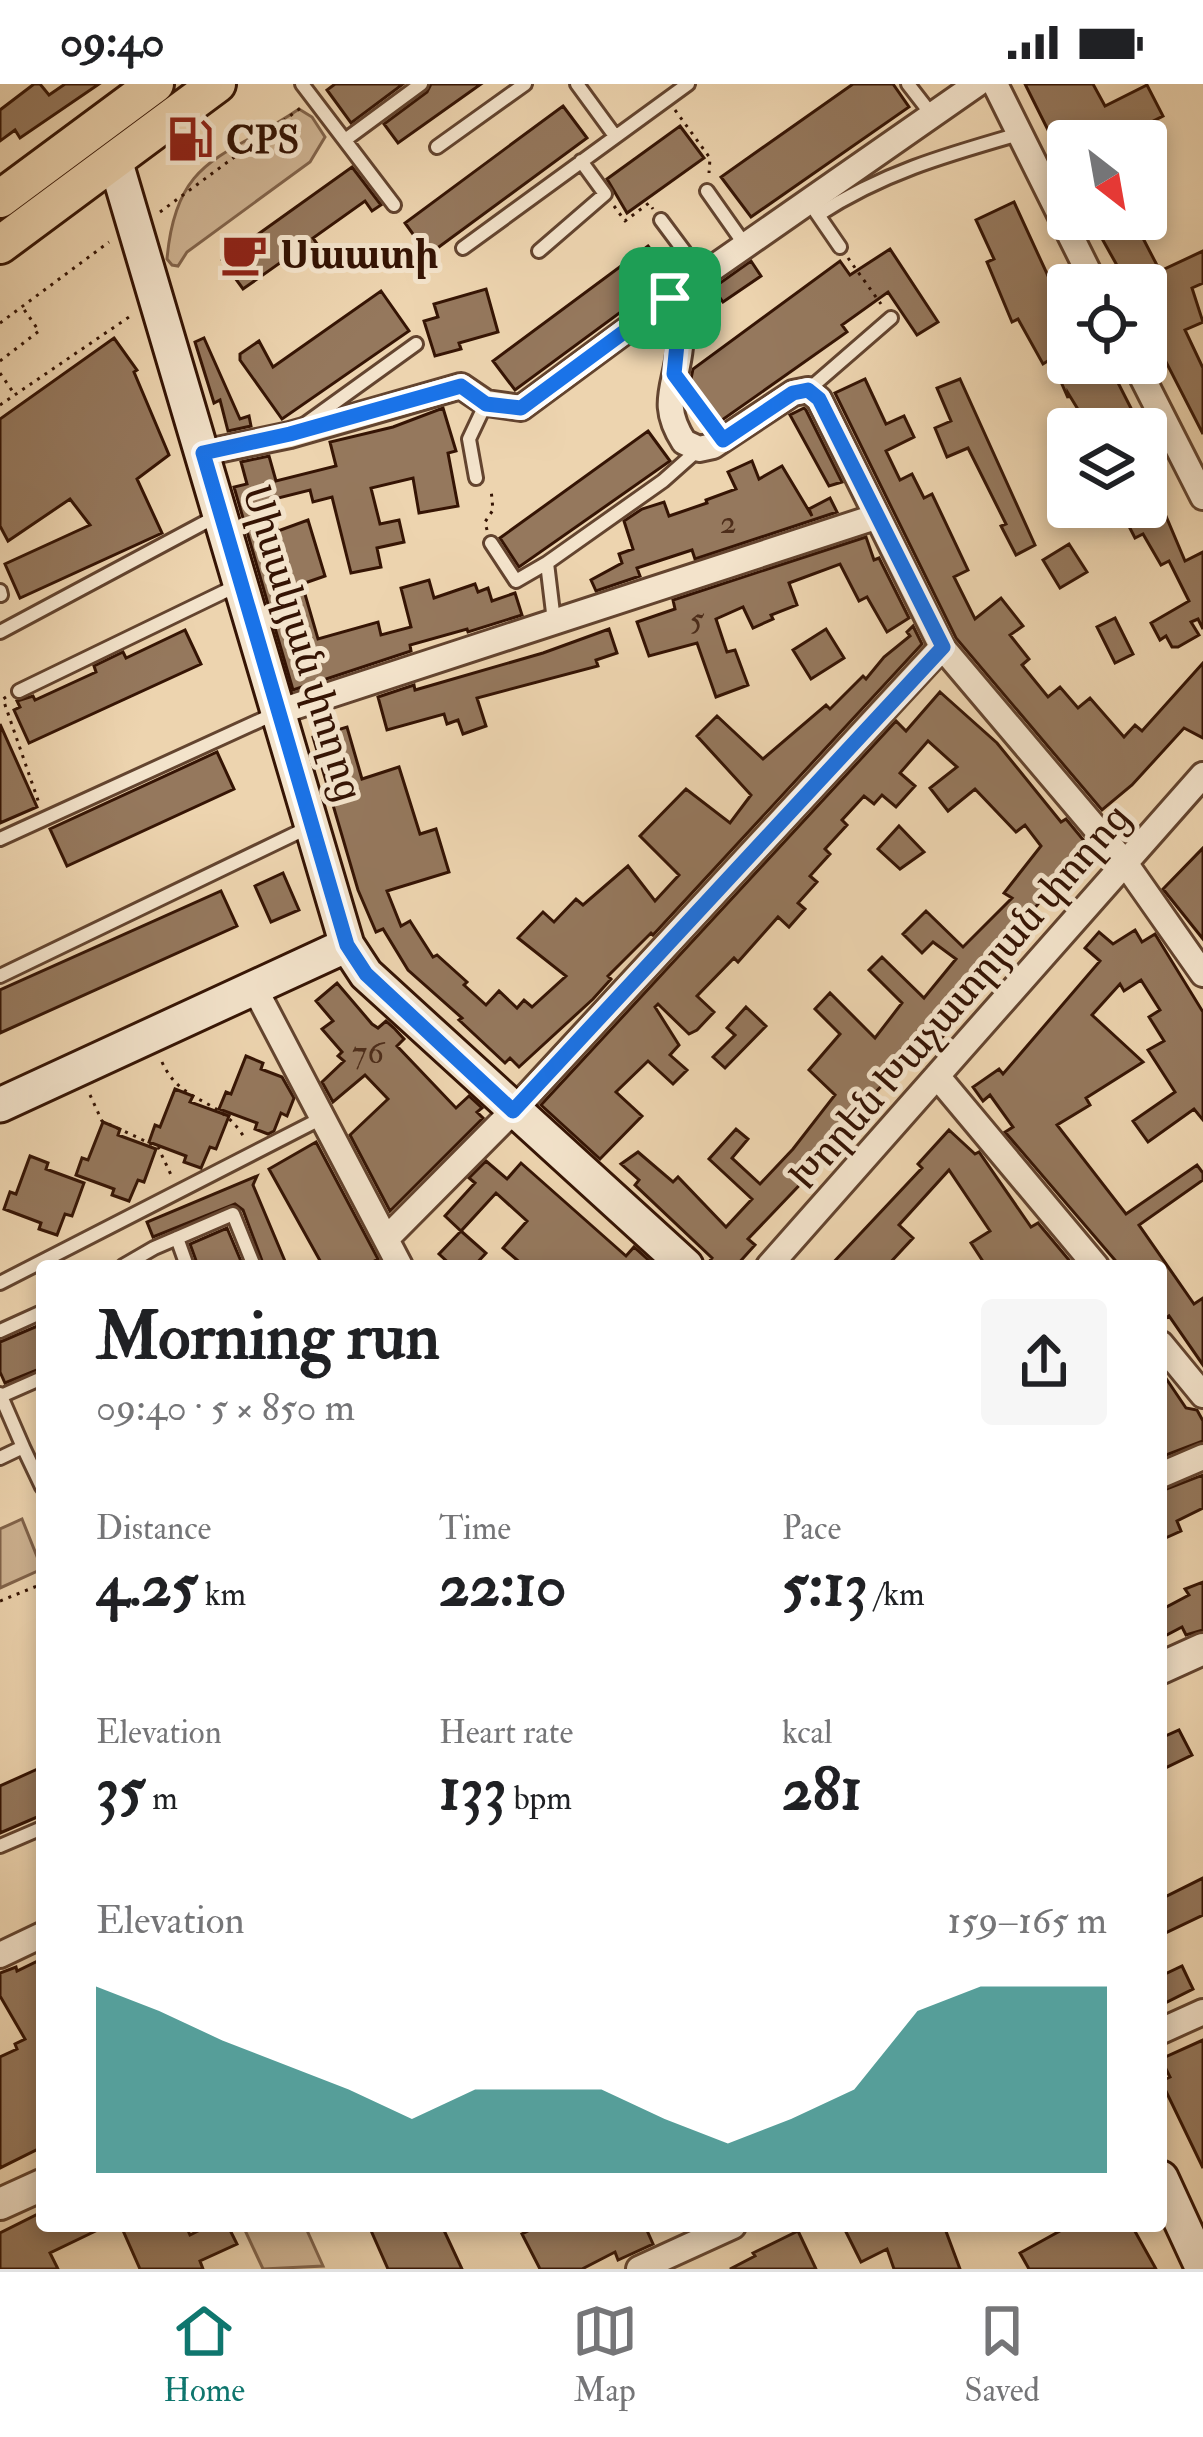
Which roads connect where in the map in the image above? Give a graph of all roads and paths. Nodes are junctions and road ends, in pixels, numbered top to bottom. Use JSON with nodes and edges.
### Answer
{"nodes":[{"id":1,"x":155,"y":84,"type":"edge"},
{"id":2,"x":217,"y":84,"type":"edge"},
{"id":3,"x":302,"y":84,"type":"edge"},
{"id":4,"x":421,"y":84,"type":"edge"},
{"id":5,"x":525,"y":84,"type":"edge"},
{"id":6,"x":578,"y":84,"type":"edge"},
{"id":7,"x":688,"y":84,"type":"edge"},
{"id":8,"x":908,"y":84,"type":"edge"},
{"id":9,"x":977,"y":84,"type":"edge"},
{"id":10,"x":995,"y":84,"type":"edge"},
{"id":11,"x":313,"y":99,"type":"junction"},
{"id":12,"x":667,"y":99,"type":"junction"},
{"id":13,"x":932,"y":115,"type":"junction"},
{"id":14,"x":1019,"y":134,"type":"junction"},
{"id":15,"x":615,"y":136,"type":"junction"},
{"id":16,"x":345,"y":140,"type":"junction"},
{"id":17,"x":437,"y":147,"type":"dead end"},
{"id":18,"x":115,"y":160,"type":"junction"},
{"id":19,"x":581,"y":161,"type":"junction"},
{"id":20,"x":707,"y":190,"type":"joint"},
{"id":21,"x":605,"y":194,"type":"junction"},
{"id":22,"x":0,"y":199,"type":"edge"},
{"id":23,"x":394,"y":205,"type":"dead end"},
{"id":24,"x":813,"y":208,"type":"junction"},
{"id":25,"x":153,"y":217,"type":"dead end"},
{"id":26,"x":661,"y":220,"type":"joint"},
{"id":27,"x":111,"y":240,"type":"dead end"},
{"id":28,"x":0,"y":245,"type":"edge"},
{"id":29,"x":745,"y":245,"type":"junction"},
{"id":30,"x":840,"y":247,"type":"joint"},
{"id":31,"x":463,"y":248,"type":"dead end"},
{"id":32,"x":539,"y":250,"type":"dead end"},
{"id":33,"x":1085,"y":264,"type":"edge"},
{"id":34,"x":702,"y":275,"type":"junction"},
{"id":35,"x":670,"y":298,"type":"junction"},
{"id":36,"x":21,"y":307,"type":"junction"},
{"id":37,"x":134,"y":314,"type":"dead end"},
{"id":38,"x":891,"y":318,"type":"joint"},
{"id":39,"x":0,"y":323,"type":"edge"},
{"id":40,"x":416,"y":344,"type":"dead end"},
{"id":41,"x":0,"y":361,"type":"edge"},
{"id":42,"x":0,"y":373,"type":"edge"},
{"id":43,"x":674,"y":374,"type":"junction"},
{"id":44,"x":1146,"y":384,"type":"edge"},
{"id":45,"x":814,"y":394,"type":"junction"},
{"id":46,"x":15,"y":395,"type":"junction"},
{"id":47,"x":486,"y":404,"type":"junction"},
{"id":48,"x":0,"y":405,"type":"edge"},
{"id":49,"x":290,"y":434,"type":"junction"},
{"id":50,"x":711,"y":444,"type":"junction"},
{"id":51,"x":203,"y":453,"type":"junction"},
{"id":52,"x":476,"y":478,"type":"joint"},
{"id":53,"x":1203,"y":497,"type":"edge"},
{"id":54,"x":221,"y":513,"type":"junction"},
{"id":55,"x":875,"y":517,"type":"junction"},
{"id":56,"x":490,"y":543,"type":"joint"},
{"id":57,"x":547,"y":563,"type":"junction"},
{"id":58,"x":242,"y":583,"type":"junction"},
{"id":59,"x":554,"y":622,"type":"junction"},
{"id":60,"x":0,"y":632,"type":"edge"},
{"id":61,"x":943,"y":647,"type":"junction"},
{"id":62,"x":19,"y":691,"type":"dead end"},
{"id":63,"x":3,"y":699,"type":"dead end"},
{"id":64,"x":280,"y":711,"type":"junction"},
{"id":65,"x":1203,"y":775,"type":"edge"},
{"id":66,"x":40,"y":806,"type":"dead end"},
{"id":67,"x":314,"y":824,"type":"junction"},
{"id":68,"x":0,"y":839,"type":"edge"},
{"id":69,"x":1125,"y":862,"type":"junction"},
{"id":70,"x":347,"y":945,"type":"junction"},
{"id":71,"x":1203,"y":974,"type":"edge"},
{"id":72,"x":0,"y":976,"type":"edge"},
{"id":73,"x":255,"y":988,"type":"junction"},
{"id":74,"x":162,"y":1061,"type":"dead end"},
{"id":75,"x":937,"y":1076,"type":"junction"},
{"id":76,"x":3,"y":1095,"type":"edge"},
{"id":77,"x":90,"y":1095,"type":"dead end"},
{"id":78,"x":513,"y":1111,"type":"junction"},
{"id":79,"x":323,"y":1117,"type":"junction"},
{"id":80,"x":255,"y":1154,"type":"junction"},
{"id":81,"x":180,"y":1192,"type":"junction"},
{"id":82,"x":177,"y":1238,"type":"junction"},
{"id":83,"x":386,"y":1239,"type":"junction"},
{"id":84,"x":45,"y":1260,"type":"edge"},
{"id":85,"x":135,"y":1260,"type":"edge"},
{"id":86,"x":185,"y":1260,"type":"edge"},
{"id":87,"x":252,"y":1260,"type":"edge"},
{"id":88,"x":397,"y":1260,"type":"edge"},
{"id":89,"x":679,"y":1260,"type":"edge"},
{"id":90,"x":774,"y":1260,"type":"edge"},
{"id":91,"x":1091,"y":1260,"type":"edge"},
{"id":92,"x":36,"y":1265,"type":"edge"},
{"id":93,"x":0,"y":1283,"type":"edge"},
{"id":94,"x":36,"y":1315,"type":"edge"},
{"id":95,"x":0,"y":1331,"type":"edge"},
{"id":96,"x":1167,"y":1351,"type":"edge"},
{"id":97,"x":36,"y":1380,"type":"edge"},
{"id":98,"x":0,"y":1395,"type":"edge"},
{"id":99,"x":1203,"y":1395,"type":"edge"},
{"id":100,"x":23,"y":1448,"type":"junction"},
{"id":101,"x":1203,"y":1457,"type":"edge"},
{"id":102,"x":0,"y":1458,"type":"edge"},
{"id":103,"x":1167,"y":1472,"type":"edge"},
{"id":104,"x":36,"y":1475,"type":"edge"},
{"id":105,"x":36,"y":1586,"type":"edge"},
{"id":106,"x":0,"y":1601,"type":"edge"},
{"id":107,"x":1203,"y":1649,"type":"edge"},
{"id":108,"x":1167,"y":1665,"type":"edge"},
{"id":109,"x":36,"y":1831,"type":"edge"},
{"id":110,"x":0,"y":1846,"type":"edge"},
{"id":111,"x":36,"y":1938,"type":"edge"},
{"id":112,"x":0,"y":1955,"type":"edge"},
{"id":113,"x":1203,"y":2012,"type":"edge"},
{"id":114,"x":1167,"y":2028,"type":"edge"},
{"id":115,"x":36,"y":2188,"type":"edge"},
{"id":116,"x":1167,"y":2191,"type":"edge"},
{"id":117,"x":0,"y":2204,"type":"edge"},
{"id":118,"x":720,"y":2232,"type":"edge"},
{"id":119,"x":639,"y":2269,"type":"edge"},
{"id":120,"x":1203,"y":2269,"type":"edge"}],
"edges":[{"from":1,"to":22,"type":"main road"},
{"from":2,"to":18,"type":"main road"},
{"from":3,"to":11,"type":"lane"},
{"from":4,"to":16,"type":"lane"},
{"from":5,"to":17,"type":"lane"},
{"from":6,"to":15,"type":"lane"},
{"from":7,"to":12,"type":"lane"},
{"from":8,"to":13,"type":"lane"},
{"from":9,"to":13,"type":"street"},
{"from":10,"to":14,"type":"street"},
{"from":11,"to":16,"type":"lane"},
{"from":11,"to":25,"type":"path"},
{"from":12,"to":15,"type":"lane"},
{"from":12,"to":20,"type":"path"},
{"from":13,"to":24,"type":"street"},
{"from":14,"to":24,"type":"lane"},
{"from":14,"to":33,"type":"street"},
{"from":15,"to":19,"type":"lane"},
{"from":16,"to":23,"type":"lane"},
{"from":18,"to":28,"type":"main road"},
{"from":18,"to":51,"type":"main road","name":"Սիսակյան փողոց"},
{"from":19,"to":21,"type":"lane"},
{"from":19,"to":31,"type":"lane"},
{"from":20,"to":29,"type":"lane"},
{"from":21,"to":26,"type":"path"},
{"from":21,"to":32,"type":"lane"},
{"from":24,"to":29,"type":"street"},
{"from":24,"to":30,"type":"lane"},
{"from":26,"to":34,"type":"lane"},
{"from":27,"to":36,"type":"path"},
{"from":29,"to":34,"type":"street"},
{"from":30,"to":38,"type":"path"},
{"from":34,"to":35,"type":"street"},
{"from":35,"to":43,"type":"street"},
{"from":35,"to":47,"type":"street"},
{"from":36,"to":39,"type":"path"},
{"from":36,"to":41,"type":"path"},
{"from":37,"to":46,"type":"path"},
{"from":38,"to":45,"type":"lane"},
{"from":40,"to":49,"type":"lane"},
{"from":42,"to":46,"type":"path"},
{"from":43,"to":50,"type":"path"},
{"from":43,"to":50,"type":"street"},
{"from":44,"to":53,"type":"street"},
{"from":45,"to":50,"type":"street"},
{"from":45,"to":55,"type":"street"},
{"from":46,"to":48,"type":"path"},
{"from":47,"to":49,"type":"street"},
{"from":47,"to":52,"type":"lane"},
{"from":49,"to":51,"type":"street"},
{"from":50,"to":57,"type":"lane"},
{"from":51,"to":54,"type":"main road","name":"Սիսակյան փողոց"},
{"from":52,"to":56,"type":"path"},
{"from":54,"to":58,"type":"main road","name":"Սիսակյան փողոց"},
{"from":54,"to":60,"type":"lane"},
{"from":55,"to":59,"type":"street"},
{"from":55,"to":61,"type":"street"},
{"from":56,"to":57,"type":"lane"},
{"from":57,"to":59,"type":"lane"},
{"from":58,"to":62,"type":"lane"},
{"from":58,"to":64,"type":"main road","name":"Սիսակյան փողոց"},
{"from":59,"to":64,"type":"street"},
{"from":61,"to":69,"type":"street"},
{"from":61,"to":78,"type":"street"},
{"from":63,"to":66,"type":"path"},
{"from":64,"to":67,"type":"main road","name":"Սիսակյան փողոց"},
{"from":64,"to":68,"type":"lane"},
{"from":65,"to":69,"type":"street","name":"Խորեն Խաչատրյան փողոց"},
{"from":67,"to":70,"type":"main road","name":"Սիսակյան փողոց"},
{"from":67,"to":72,"type":"lane"},
{"from":69,"to":71,"type":"street"},
{"from":69,"to":75,"type":"street","name":"Խորեն Խաչատրյան փողոց"},
{"from":70,"to":73,"type":"main road"},
{"from":70,"to":78,"type":"main road"},
{"from":73,"to":76,"type":"main road"},
{"from":73,"to":79,"type":"street"},
{"from":74,"to":80,"type":"path"},
{"from":75,"to":90,"type":"street","name":"Խորեն Խաչատրյան փողոց"},
{"from":75,"to":91,"type":"street"},
{"from":77,"to":81,"type":"path"},
{"from":78,"to":83,"type":"street"},
{"from":78,"to":89,"type":"main road"},
{"from":79,"to":80,"type":"lane"},
{"from":79,"to":83,"type":"street"},
{"from":80,"to":81,"type":"lane"},
{"from":81,"to":84,"type":"lane"},
{"from":82,"to":85,"type":"lane"},
{"from":82,"to":86,"type":"lane"},
{"from":82,"to":87,"type":"lane"},
{"from":83,"to":88,"type":"street"},
{"from":92,"to":93,"type":"lane"},
{"from":94,"to":95,"type":"lane"},
{"from":96,"to":99,"type":"street"},
{"from":97,"to":98,"type":"lane"},
{"from":98,"to":100,"type":"lane"},
{"from":100,"to":102,"type":"lane"},
{"from":100,"to":104,"type":"lane"},
{"from":101,"to":103,"type":"street"},
{"from":105,"to":106,"type":"path"},
{"from":107,"to":108,"type":"street"},
{"from":109,"to":110,"type":"lane"},
{"from":111,"to":112,"type":"street"},
{"from":113,"to":114,"type":"street"},
{"from":115,"to":117,"type":"street"},
{"from":116,"to":120,"type":"main road"},
{"from":118,"to":119,"type":"street"}]}
